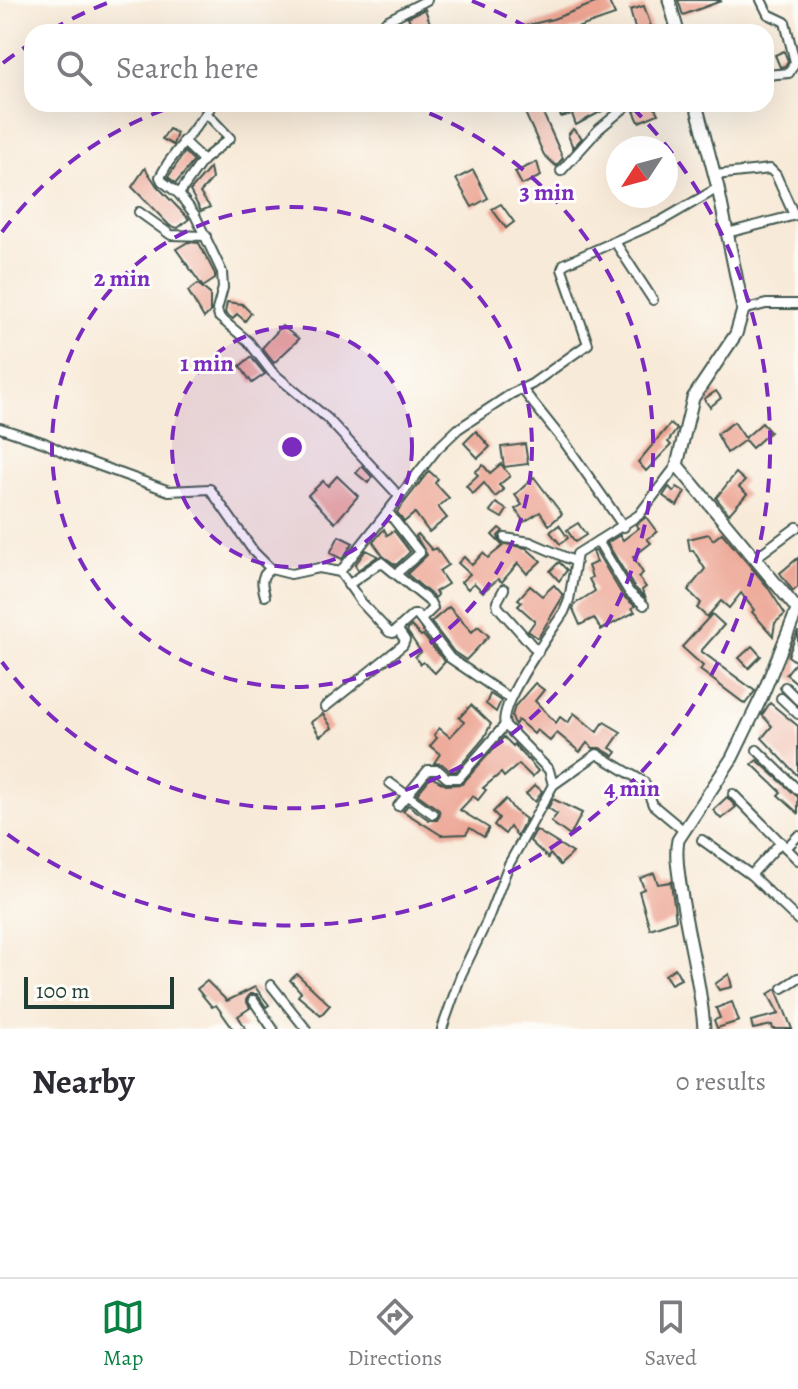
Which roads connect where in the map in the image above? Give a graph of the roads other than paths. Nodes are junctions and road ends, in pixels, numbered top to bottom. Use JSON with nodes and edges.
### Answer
{"nodes":[{"id":1,"x":427,"y":0,"type":"edge"},
{"id":2,"x":669,"y":0,"type":"edge"},
{"id":3,"x":761,"y":0,"type":"edge"},
{"id":4,"x":386,"y":21,"type":"dead end"},
{"id":5,"x":676,"y":24,"type":"edge"},
{"id":6,"x":774,"y":74,"type":"edge"},
{"id":7,"x":619,"y":112,"type":"edge"},
{"id":8,"x":698,"y":112,"type":"edge"},
{"id":9,"x":206,"y":113,"type":"joint"},
{"id":10,"x":183,"y":141,"type":"junction"},
{"id":11,"x":203,"y":160,"type":"junction"},
{"id":12,"x":561,"y":171,"type":"dead end"},
{"id":13,"x":715,"y":175,"type":"junction"},
{"id":14,"x":718,"y":188,"type":"junction"},
{"id":15,"x":179,"y":194,"type":"junction"},
{"id":16,"x":139,"y":212,"type":"dead end"},
{"id":17,"x":796,"y":215,"type":"edge"},
{"id":18,"x":727,"y":233,"type":"junction"},
{"id":19,"x":206,"y":236,"type":"junction"},
{"id":20,"x":615,"y":242,"type":"junction"},
{"id":21,"x":653,"y":300,"type":"dead end"},
{"id":22,"x":798,"y":304,"type":"edge"},
{"id":23,"x":743,"y":310,"type":"junction"},
{"id":24,"x":522,"y":389,"type":"junction"},
{"id":25,"x":0,"y":428,"type":"edge"},
{"id":26,"x":677,"y":465,"type":"junction"},
{"id":27,"x":400,"y":497,"type":"junction"},
{"id":28,"x":388,"y":512,"type":"junction"},
{"id":29,"x":624,"y":527,"type":"junction"},
{"id":30,"x":797,"y":527,"type":"edge"},
{"id":31,"x":505,"y":538,"type":"dead end"},
{"id":32,"x":598,"y":541,"type":"junction"},
{"id":33,"x":755,"y":558,"type":"junction"},
{"id":34,"x":574,"y":561,"type":"junction"},
{"id":35,"x":271,"y":569,"type":"junction"},
{"id":36,"x":340,"y":572,"type":"junction"},
{"id":37,"x":396,"y":574,"type":"junction"},
{"id":38,"x":348,"y":585,"type":"junction"},
{"id":39,"x":504,"y":589,"type":"dead end"},
{"id":40,"x":265,"y":596,"type":"dead end"},
{"id":41,"x":644,"y":605,"type":"dead end"},
{"id":42,"x":798,"y":608,"type":"edge"},
{"id":43,"x":422,"y":619,"type":"junction"},
{"id":44,"x":398,"y":630,"type":"junction"},
{"id":45,"x":538,"y":652,"type":"junction"},
{"id":46,"x":785,"y":687,"type":"dead end"},
{"id":47,"x":509,"y":698,"type":"junction"},
{"id":48,"x":781,"y":698,"type":"dead end"},
{"id":49,"x":798,"y":700,"type":"edge"},
{"id":50,"x":325,"y":707,"type":"dead end"},
{"id":51,"x":798,"y":714,"type":"edge"},
{"id":52,"x":505,"y":725,"type":"junction"},
{"id":53,"x":757,"y":750,"type":"dead end"},
{"id":54,"x":390,"y":783,"type":"dead end"},
{"id":55,"x":553,"y":785,"type":"junction"},
{"id":56,"x":798,"y":790,"type":"edge"},
{"id":57,"x":408,"y":794,"type":"junction"},
{"id":58,"x":733,"y":794,"type":"dead end"},
{"id":59,"x":398,"y":806,"type":"dead end"},
{"id":60,"x":433,"y":814,"type":"dead end"},
{"id":61,"x":683,"y":830,"type":"junction"},
{"id":62,"x":798,"y":836,"type":"edge"},
{"id":63,"x":702,"y":840,"type":"dead end"},
{"id":64,"x":784,"y":845,"type":"junction"},
{"id":65,"x":798,"y":860,"type":"edge"},
{"id":66,"x":751,"y":875,"type":"junction"},
{"id":67,"x":798,"y":920,"type":"edge"},
{"id":68,"x":798,"y":978,"type":"edge"},
{"id":69,"x":271,"y":985,"type":"dead end"},
{"id":70,"x":783,"y":988,"type":"dead end"},
{"id":71,"x":253,"y":1000,"type":"dead end"},
{"id":72,"x":273,"y":1029,"type":"edge"},
{"id":73,"x":306,"y":1029,"type":"edge"},
{"id":74,"x":442,"y":1029,"type":"edge"},
{"id":75,"x":704,"y":1029,"type":"edge"}],
"edges":[{"from":1,"to":4,"type":"street"},
{"from":2,"to":5,"type":"street"},
{"from":3,"to":6,"type":"street"},
{"from":7,"to":12,"type":"street"},
{"from":8,"to":13,"type":"street"},
{"from":9,"to":10,"type":"street"},
{"from":9,"to":11,"type":"street"},
{"from":10,"to":11,"type":"street"},
{"from":10,"to":15,"type":"street"},
{"from":11,"to":15,"type":"street"},
{"from":13,"to":14,"type":"street"},
{"from":13,"to":17,"type":"street"},
{"from":14,"to":18,"type":"street"},
{"from":14,"to":20,"type":"street"},
{"from":15,"to":19,"type":"street"},
{"from":16,"to":19,"type":"street"},
{"from":17,"to":18,"type":"street"},
{"from":18,"to":23,"type":"street"},
{"from":19,"to":27,"type":"street"},
{"from":20,"to":21,"type":"street"},
{"from":20,"to":24,"type":"street"},
{"from":22,"to":23,"type":"street"},
{"from":23,"to":26,"type":"street"},
{"from":24,"to":27,"type":"street"},
{"from":24,"to":29,"type":"street"},
{"from":25,"to":35,"type":"street"},
{"from":26,"to":29,"type":"street"},
{"from":26,"to":33,"type":"street"},
{"from":27,"to":28,"type":"street"},
{"from":28,"to":36,"type":"street"},
{"from":28,"to":37,"type":"street"},
{"from":29,"to":32,"type":"street"},
{"from":30,"to":33,"type":"street"},
{"from":31,"to":34,"type":"street"},
{"from":32,"to":34,"type":"street"},
{"from":32,"to":41,"type":"street"},
{"from":33,"to":42,"type":"street"},
{"from":34,"to":45,"type":"street"},
{"from":35,"to":36,"type":"street"},
{"from":35,"to":40,"type":"street"},
{"from":36,"to":38,"type":"street"},
{"from":37,"to":38,"type":"street"},
{"from":37,"to":43,"type":"street"},
{"from":38,"to":44,"type":"street"},
{"from":39,"to":45,"type":"street"},
{"from":42,"to":61,"type":"street"},
{"from":43,"to":44,"type":"street"},
{"from":43,"to":47,"type":"street"},
{"from":44,"to":50,"type":"street"},
{"from":45,"to":47,"type":"street"},
{"from":46,"to":49,"type":"street"},
{"from":47,"to":52,"type":"street"},
{"from":48,"to":51,"type":"street"},
{"from":52,"to":55,"type":"street"},
{"from":52,"to":57,"type":"street"},
{"from":53,"to":56,"type":"street"},
{"from":54,"to":57,"type":"street"},
{"from":55,"to":61,"type":"street"},
{"from":55,"to":74,"type":"street"},
{"from":57,"to":59,"type":"street"},
{"from":57,"to":60,"type":"street"},
{"from":58,"to":64,"type":"street"},
{"from":61,"to":75,"type":"street"},
{"from":62,"to":64,"type":"street"},
{"from":63,"to":66,"type":"street"},
{"from":64,"to":65,"type":"street"},
{"from":64,"to":66,"type":"street"},
{"from":66,"to":67,"type":"street"},
{"from":68,"to":70,"type":"street"},
{"from":69,"to":73,"type":"street"},
{"from":71,"to":72,"type":"street"}]}
